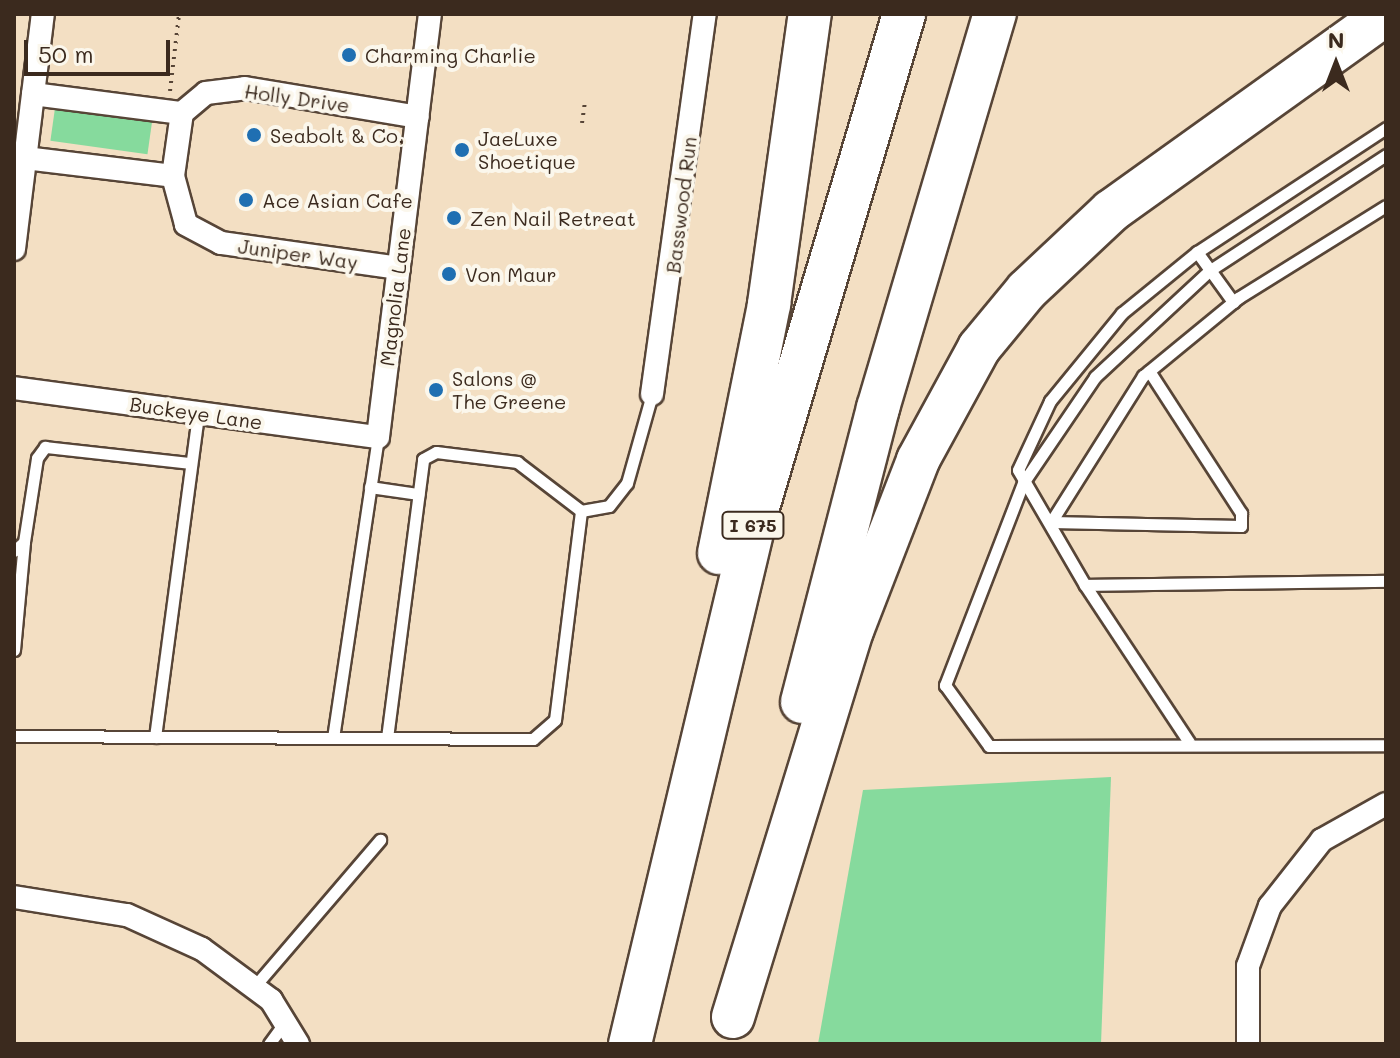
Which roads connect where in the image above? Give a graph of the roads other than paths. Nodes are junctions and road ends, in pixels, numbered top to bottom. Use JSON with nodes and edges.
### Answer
{"nodes":[{"id":1,"x":36,"y":14,"type":"edge"},
{"id":2,"x":43,"y":14,"type":"edge"},
{"id":3,"x":430,"y":14,"type":"edge"},
{"id":4,"x":705,"y":14,"type":"edge"},
{"id":5,"x":810,"y":14,"type":"edge"},
{"id":6,"x":904,"y":14,"type":"edge"},
{"id":7,"x":995,"y":14,"type":"edge"},
{"id":8,"x":1386,"y":14,"type":"edge"},
{"id":9,"x":33,"y":94,"type":"junction"},
{"id":10,"x":175,"y":112,"type":"junction"},
{"id":11,"x":418,"y":117,"type":"junction"},
{"id":12,"x":1386,"y":128,"type":"edge"},
{"id":13,"x":1386,"y":155,"type":"edge"},
{"id":14,"x":25,"y":158,"type":"junction"},
{"id":15,"x":173,"y":176,"type":"junction"},
{"id":16,"x":1386,"y":206,"type":"edge"},
{"id":17,"x":16,"y":213,"type":"edge"},
{"id":18,"x":14,"y":249,"type":"edge"},
{"id":19,"x":1197,"y":252,"type":"junction"},
{"id":20,"x":399,"y":268,"type":"junction"},
{"id":21,"x":1210,"y":270,"type":"junction"},
{"id":22,"x":1233,"y":302,"type":"junction"},
{"id":23,"x":1149,"y":371,"type":"junction"},
{"id":24,"x":14,"y":388,"type":"edge"},
{"id":25,"x":652,"y":394,"type":"joint"},
{"id":26,"x":198,"y":413,"type":"junction"},
{"id":27,"x":378,"y":437,"type":"junction"},
{"id":28,"x":190,"y":463,"type":"junction"},
{"id":29,"x":1023,"y":483,"type":"junction"},
{"id":30,"x":370,"y":487,"type":"junction"},
{"id":31,"x":418,"y":494,"type":"junction"},
{"id":32,"x":581,"y":511,"type":"junction"},
{"id":33,"x":1051,"y":522,"type":"junction"},
{"id":34,"x":24,"y":542,"type":"junction"},
{"id":35,"x":14,"y":551,"type":"edge"},
{"id":36,"x":1386,"y":581,"type":"edge"},
{"id":37,"x":1085,"y":585,"type":"junction"},
{"id":38,"x":14,"y":650,"type":"edge"},
{"id":39,"x":14,"y":736,"type":"edge"},
{"id":40,"x":155,"y":737,"type":"junction"},
{"id":41,"x":333,"y":738,"type":"junction"},
{"id":42,"x":387,"y":738,"type":"junction"},
{"id":43,"x":1189,"y":742,"type":"junction"},
{"id":44,"x":1386,"y":745,"type":"edge"},
{"id":45,"x":1386,"y":804,"type":"edge"},
{"id":46,"x":380,"y":840,"type":"dead end"},
{"id":47,"x":14,"y":897,"type":"edge"},
{"id":48,"x":254,"y":987,"type":"junction"},
{"id":49,"x":285,"y":1022,"type":"junction"},
{"id":50,"x":730,"y":1030,"type":"edge"},
{"id":51,"x":269,"y":1044,"type":"edge"},
{"id":52,"x":298,"y":1044,"type":"edge"},
{"id":53,"x":624,"y":1044,"type":"edge"},
{"id":54,"x":630,"y":1044,"type":"edge"},
{"id":55,"x":1248,"y":1044,"type":"edge"}],
"edges":[{"from":1,"to":2,"type":"street"},
{"from":2,"to":9,"type":"street"},
{"from":3,"to":11,"type":"street","name":"Magnolia Lane"},
{"from":4,"to":25,"type":"street","name":"Basswood Run"},
{"from":5,"to":53,"type":"highway"},
{"from":6,"to":54,"type":"highway","number":"I 675"},
{"from":7,"to":50,"type":"highway"},
{"from":8,"to":50,"type":"highway"},
{"from":9,"to":10,"type":"street"},
{"from":9,"to":14,"type":"street"},
{"from":10,"to":11,"type":"street","name":"Holly Drive"},
{"from":10,"to":15,"type":"street","name":"Juniper Way"},
{"from":11,"to":20,"type":"street","name":"Magnolia Lane"},
{"from":12,"to":19,"type":"lane"},
{"from":13,"to":21,"type":"lane"},
{"from":14,"to":15,"type":"street"},
{"from":14,"to":17,"type":"street"},
{"from":15,"to":20,"type":"street","name":"Juniper Way"},
{"from":16,"to":22,"type":"lane"},
{"from":17,"to":18,"type":"street"},
{"from":19,"to":21,"type":"lane"},
{"from":19,"to":29,"type":"lane"},
{"from":20,"to":27,"type":"street","name":"Magnolia Lane"},
{"from":21,"to":22,"type":"lane"},
{"from":21,"to":29,"type":"lane"},
{"from":22,"to":23,"type":"lane"},
{"from":23,"to":33,"type":"lane"},
{"from":23,"to":33,"type":"lane"},
{"from":24,"to":26,"type":"street","name":"Buckeye Lane"},
{"from":25,"to":32,"type":"lane"},
{"from":26,"to":27,"type":"street","name":"Buckeye Lane"},
{"from":26,"to":28,"type":"lane"},
{"from":27,"to":30,"type":"lane"},
{"from":28,"to":34,"type":"lane"},
{"from":28,"to":40,"type":"lane"},
{"from":29,"to":33,"type":"lane"},
{"from":29,"to":43,"type":"lane"},
{"from":30,"to":31,"type":"lane"},
{"from":30,"to":41,"type":"lane"},
{"from":31,"to":32,"type":"lane"},
{"from":31,"to":42,"type":"lane"},
{"from":32,"to":42,"type":"lane"},
{"from":33,"to":37,"type":"lane"},
{"from":34,"to":35,"type":"lane"},
{"from":34,"to":38,"type":"lane"},
{"from":36,"to":37,"type":"lane"},
{"from":37,"to":43,"type":"lane"},
{"from":39,"to":40,"type":"lane"},
{"from":40,"to":41,"type":"lane"},
{"from":41,"to":42,"type":"lane"},
{"from":43,"to":44,"type":"lane"},
{"from":45,"to":55,"type":"street"},
{"from":46,"to":48,"type":"lane"},
{"from":47,"to":48,"type":"street"},
{"from":48,"to":49,"type":"street"},
{"from":49,"to":51,"type":"lane"},
{"from":49,"to":52,"type":"street"}]}
